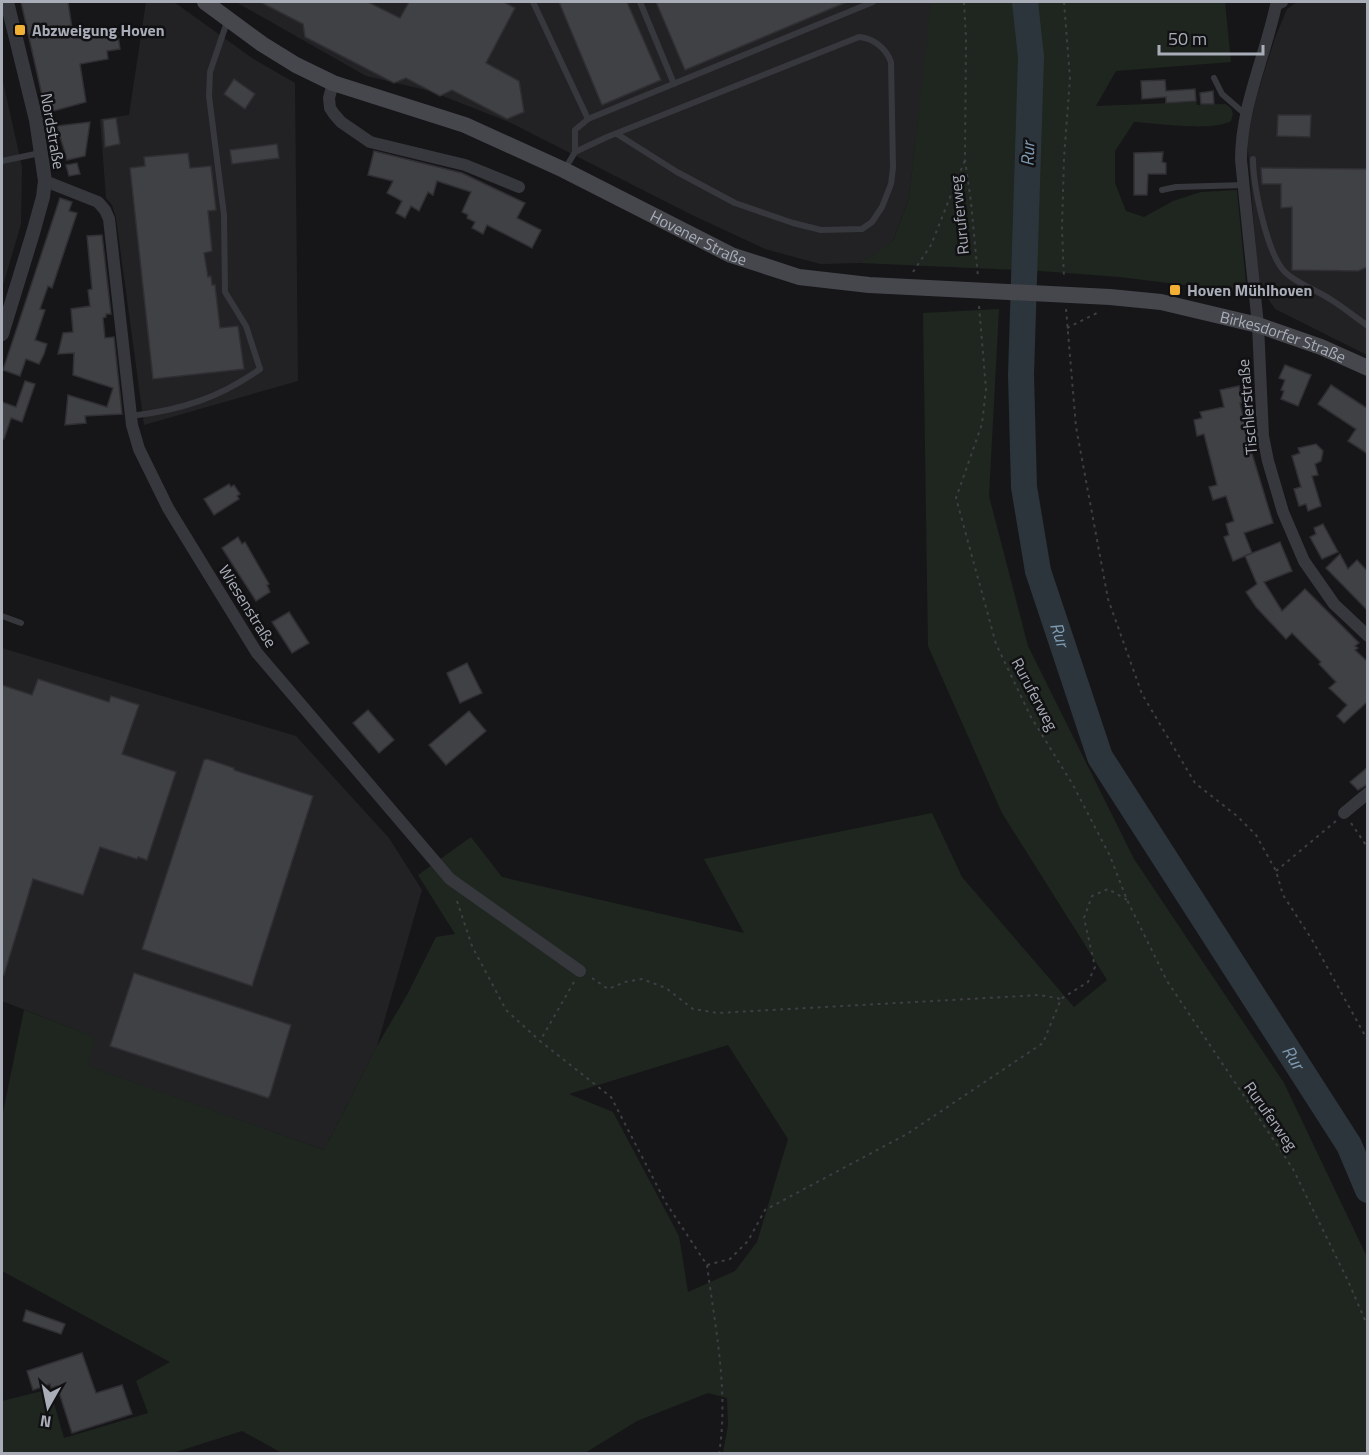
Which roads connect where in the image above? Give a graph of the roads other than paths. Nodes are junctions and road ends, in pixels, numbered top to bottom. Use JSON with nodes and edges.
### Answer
{"nodes":[{"id":1,"x":7,"y":2,"type":"edge"},
{"id":2,"x":205,"y":2,"type":"edge"},
{"id":3,"x":533,"y":2,"type":"edge"},
{"id":4,"x":640,"y":2,"type":"edge"},
{"id":5,"x":873,"y":2,"type":"edge"},
{"id":6,"x":1278,"y":3,"type":"edge"},
{"id":7,"x":228,"y":18,"type":"junction"},
{"id":8,"x":1214,"y":78,"type":"dead end"},
{"id":9,"x":333,"y":83,"type":"junction"},
{"id":10,"x":674,"y":84,"type":"junction"},
{"id":11,"x":1245,"y":114,"type":"junction"},
{"id":12,"x":588,"y":119,"type":"junction"},
{"id":13,"x":617,"y":134,"type":"junction"},
{"id":14,"x":575,"y":152,"type":"junction"},
{"id":15,"x":41,"y":153,"type":"junction"},
{"id":16,"x":1253,"y":159,"type":"dead end"},
{"id":17,"x":2,"y":161,"type":"edge"},
{"id":18,"x":564,"y":170,"type":"junction"},
{"id":19,"x":45,"y":181,"type":"junction"},
{"id":20,"x":1249,"y":185,"type":"junction"},
{"id":21,"x":519,"y":187,"type":"dead end"},
{"id":22,"x":1162,"y":190,"type":"dead end"},
{"id":23,"x":1089,"y":296,"type":"joint"},
{"id":24,"x":7,"y":302,"type":"edge"},
{"id":25,"x":1258,"y":325,"type":"junction"},
{"id":26,"x":1368,"y":326,"type":"edge"},
{"id":27,"x":2,"y":334,"type":"edge"},
{"id":28,"x":1368,"y":368,"type":"edge"},
{"id":29,"x":131,"y":416,"type":"junction"},
{"id":30,"x":2,"y":616,"type":"edge"},
{"id":31,"x":21,"y":623,"type":"dead end"},
{"id":32,"x":1368,"y":636,"type":"edge"},
{"id":33,"x":1368,"y":792,"type":"edge"},
{"id":34,"x":1344,"y":813,"type":"road end"},
{"id":35,"x":580,"y":971,"type":"road end"}],
"edges":[{"from":1,"to":15,"type":"street","name":"Nordstraße"},
{"from":2,"to":7,"type":"main road","name":"Hovener Straße"},
{"from":3,"to":12,"type":"lane"},
{"from":4,"to":10,"type":"lane"},
{"from":5,"to":10,"type":"lane"},
{"from":6,"to":11,"type":"street","name":"Tischlerstraße"},
{"from":7,"to":9,"type":"main road","name":"Hovener Straße"},
{"from":7,"to":29,"type":"lane"},
{"from":8,"to":11,"type":"lane"},
{"from":9,"to":18,"type":"main road","name":"Hovener Straße"},
{"from":9,"to":21,"type":"street"},
{"from":10,"to":12,"type":"lane"},
{"from":11,"to":20,"type":"street","name":"Tischlerstraße"},
{"from":12,"to":14,"type":"lane"},
{"from":13,"to":13,"type":"lane"},
{"from":13,"to":14,"type":"lane"},
{"from":14,"to":18,"type":"lane"},
{"from":15,"to":17,"type":"lane"},
{"from":15,"to":19,"type":"street","name":"Nordstraße"},
{"from":16,"to":20,"type":"lane"},
{"from":18,"to":23,"type":"main road","name":"Hovener Straße"},
{"from":19,"to":24,"type":"street","name":"Nordstraße"},
{"from":19,"to":29,"type":"street","name":"Wiesenstraße"},
{"from":20,"to":22,"type":"lane"},
{"from":20,"to":25,"type":"street","name":"Tischlerstraße"},
{"from":20,"to":26,"type":"lane"},
{"from":23,"to":25,"type":"main road","name":"Birkesdorfer Straße"},
{"from":24,"to":27,"type":"street","name":"Nordstraße"},
{"from":25,"to":28,"type":"main road","name":"Birkesdorfer Straße"},
{"from":25,"to":32,"type":"street","name":"Tischlerstraße"},
{"from":29,"to":35,"type":"street","name":"Wiesenstraße"},
{"from":30,"to":31,"type":"lane"},
{"from":33,"to":34,"type":"street"}]}
